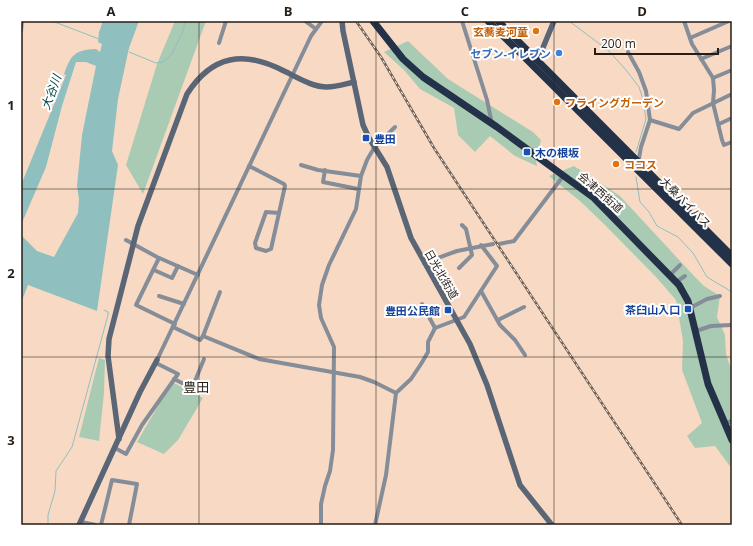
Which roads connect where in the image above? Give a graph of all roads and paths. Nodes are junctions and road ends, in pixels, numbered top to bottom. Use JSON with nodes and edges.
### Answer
{"nodes":[{"id":1,"x":22,"y":21,"type":"edge"},
{"id":2,"x":226,"y":21,"type":"edge"},
{"id":3,"x":305,"y":21,"type":"edge"},
{"id":4,"x":322,"y":21,"type":"edge"},
{"id":5,"x":342,"y":21,"type":"edge"},
{"id":6,"x":373,"y":21,"type":"edge"},
{"id":7,"x":462,"y":21,"type":"edge"},
{"id":8,"x":488,"y":21,"type":"edge"},
{"id":9,"x":498,"y":21,"type":"edge"},
{"id":10,"x":554,"y":21,"type":"edge"},
{"id":11,"x":684,"y":21,"type":"edge"},
{"id":12,"x":729,"y":21,"type":"edge"},
{"id":13,"x":316,"y":28,"type":"junction"},
{"id":14,"x":21,"y":31,"type":"edge"},
{"id":15,"x":690,"y":38,"type":"junction"},
{"id":16,"x":219,"y":43,"type":"dead end"},
{"id":17,"x":732,"y":46,"type":"edge"},
{"id":18,"x":628,"y":52,"type":"dead end"},
{"id":19,"x":701,"y":59,"type":"junction"},
{"id":20,"x":533,"y":61,"type":"junction"},
{"id":21,"x":732,"y":70,"type":"edge"},
{"id":22,"x":293,"y":75,"type":"junction"},
{"id":23,"x":713,"y":78,"type":"junction"},
{"id":24,"x":354,"y":82,"type":"junction"},
{"id":25,"x":732,"y":94,"type":"edge"},
{"id":26,"x":713,"y":103,"type":"junction"},
{"id":27,"x":732,"y":118,"type":"edge"},
{"id":28,"x":650,"y":120,"type":"junction"},
{"id":29,"x":492,"y":124,"type":"junction"},
{"id":30,"x":719,"y":124,"type":"junction"},
{"id":31,"x":394,"y":127,"type":"dead end"},
{"id":32,"x":732,"y":142,"type":"edge"},
{"id":33,"x":374,"y":148,"type":"junction"},
{"id":34,"x":301,"y":165,"type":"dead end"},
{"id":35,"x":637,"y":165,"type":"junction"},
{"id":36,"x":249,"y":166,"type":"junction"},
{"id":37,"x":325,"y":170,"type":"junction"},
{"id":38,"x":564,"y":175,"type":"junction"},
{"id":39,"x":361,"y":176,"type":"junction"},
{"id":40,"x":358,"y":189,"type":"junction"},
{"id":41,"x":279,"y":213,"type":"junction"},
{"id":42,"x":462,"y":225,"type":"dead end"},
{"id":43,"x":126,"y":240,"type":"dead end"},
{"id":44,"x":133,"y":244,"type":"junction"},
{"id":45,"x":493,"y":244,"type":"dead end"},
{"id":46,"x":499,"y":244,"type":"dead end"},
{"id":47,"x":481,"y":245,"type":"junction"},
{"id":48,"x":470,"y":248,"type":"junction"},
{"id":49,"x":732,"y":256,"type":"edge"},
{"id":50,"x":159,"y":258,"type":"junction"},
{"id":51,"x":423,"y":263,"type":"junction"},
{"id":52,"x":732,"y":264,"type":"edge"},
{"id":53,"x":680,"y":265,"type":"dead end"},
{"id":54,"x":178,"y":266,"type":"junction"},
{"id":55,"x":459,"y":268,"type":"dead end"},
{"id":56,"x":154,"y":270,"type":"junction"},
{"id":57,"x":198,"y":274,"type":"junction"},
{"id":58,"x":670,"y":275,"type":"junction"},
{"id":59,"x":685,"y":276,"type":"dead end"},
{"id":60,"x":676,"y":282,"type":"junction"},
{"id":61,"x":481,"y":291,"type":"junction"},
{"id":62,"x":220,"y":292,"type":"dead end"},
{"id":63,"x":160,"y":296,"type":"dead end"},
{"id":64,"x":720,"y":296,"type":"dead end"},
{"id":65,"x":184,"y":304,"type":"junction"},
{"id":66,"x":422,"y":304,"type":"dead end"},
{"id":67,"x":524,"y":307,"type":"dead end"},
{"id":68,"x":690,"y":308,"type":"junction"},
{"id":69,"x":457,"y":320,"type":"junction"},
{"id":70,"x":498,"y":320,"type":"junction"},
{"id":71,"x":731,"y":324,"type":"dead end"},
{"id":72,"x":174,"y":326,"type":"junction"},
{"id":73,"x":435,"y":328,"type":"junction"},
{"id":74,"x":696,"y":331,"type":"junction"},
{"id":75,"x":203,"y":336,"type":"junction"},
{"id":76,"x":525,"y":355,"type":"dead end"},
{"id":77,"x":204,"y":359,"type":"dead end"},
{"id":78,"x":156,"y":361,"type":"junction"},
{"id":79,"x":333,"y":373,"type":"junction"},
{"id":80,"x":174,"y":379,"type":"junction"},
{"id":81,"x":396,"y":393,"type":"junction"},
{"id":82,"x":728,"y":422,"type":"edge"},
{"id":83,"x":119,"y":439,"type":"junction"},
{"id":84,"x":732,"y":440,"type":"edge"},
{"id":85,"x":115,"y":448,"type":"junction"},
{"id":86,"x":80,"y":524,"type":"edge"},
{"id":87,"x":96,"y":525,"type":"edge"},
{"id":88,"x":102,"y":525,"type":"edge"},
{"id":89,"x":129,"y":525,"type":"edge"},
{"id":90,"x":321,"y":525,"type":"edge"},
{"id":91,"x":375,"y":525,"type":"edge"},
{"id":92,"x":552,"y":525,"type":"edge"}],
"edges":[{"from":1,"to":14,"type":"street"},
{"from":2,"to":16,"type":"street"},
{"from":3,"to":13,"type":"street"},
{"from":4,"to":13,"type":"street"},
{"from":5,"to":24,"type":"street","name":"日光北街道"},
{"from":6,"to":29,"type":"highway","name":"会津西街道"},
{"from":7,"to":29,"type":"street"},
{"from":8,"to":20,"type":"highway","name":"大桑バイパス"},
{"from":9,"to":20,"type":"highway","name":"大桑バイパス"},
{"from":10,"to":20,"type":"street"},
{"from":11,"to":15,"type":"street"},
{"from":12,"to":15,"type":"street"},
{"from":13,"to":22,"type":"street"},
{"from":15,"to":19,"type":"street"},
{"from":17,"to":19,"type":"street"},
{"from":18,"to":28,"type":"street"},
{"from":19,"to":23,"type":"street"},
{"from":20,"to":35,"type":"highway","name":"大桑バイパス"},
{"from":21,"to":23,"type":"street"},
{"from":22,"to":24,"type":"street"},
{"from":22,"to":36,"type":"street"},
{"from":22,"to":44,"type":"street"},
{"from":23,"to":26,"type":"street"},
{"from":24,"to":33,"type":"street","name":"日光北街道"},
{"from":25,"to":26,"type":"street"},
{"from":26,"to":28,"type":"street"},
{"from":26,"to":30,"type":"street"},
{"from":27,"to":30,"type":"street"},
{"from":28,"to":35,"type":"street"},
{"from":29,"to":38,"type":"highway","name":"会津西街道"},
{"from":30,"to":32,"type":"street"},
{"from":31,"to":33,"type":"street"},
{"from":33,"to":39,"type":"street"},
{"from":33,"to":51,"type":"street","name":"日光北街道"},
{"from":34,"to":37,"type":"street"},
{"from":35,"to":49,"type":"highway","name":"大桑バイパス"},
{"from":35,"to":52,"type":"highway","name":"大桑バイパス"},
{"from":36,"to":41,"type":"street"},
{"from":36,"to":57,"type":"street"},
{"from":37,"to":39,"type":"street"},
{"from":37,"to":40,"type":"street"},
{"from":38,"to":46,"type":"street"},
{"from":38,"to":58,"type":"highway","name":"会津西街道"},
{"from":39,"to":40,"type":"street"},
{"from":40,"to":79,"type":"street"},
{"from":41,"to":41,"type":"street"},
{"from":42,"to":48,"type":"street"},
{"from":43,"to":44,"type":"street"},
{"from":44,"to":50,"type":"street"},
{"from":44,"to":83,"type":"street"},
{"from":45,"to":47,"type":"street"},
{"from":47,"to":48,"type":"street"},
{"from":47,"to":61,"type":"street"},
{"from":48,"to":51,"type":"street"},
{"from":48,"to":55,"type":"street"},
{"from":50,"to":54,"type":"street"},
{"from":50,"to":56,"type":"street"},
{"from":51,"to":69,"type":"street","name":"日光北街道"},
{"from":53,"to":58,"type":"street"},
{"from":54,"to":56,"type":"street"},
{"from":54,"to":57,"type":"street"},
{"from":56,"to":72,"type":"street"},
{"from":57,"to":65,"type":"street"},
{"from":58,"to":60,"type":"highway","name":"会津西街道"},
{"from":59,"to":60,"type":"street"},
{"from":60,"to":68,"type":"highway","name":"会津西街道"},
{"from":61,"to":69,"type":"street"},
{"from":61,"to":70,"type":"street"},
{"from":62,"to":75,"type":"street"},
{"from":63,"to":65,"type":"street"},
{"from":64,"to":68,"type":"street"},
{"from":65,"to":72,"type":"street"},
{"from":66,"to":73,"type":"street"},
{"from":67,"to":70,"type":"street"},
{"from":68,"to":74,"type":"highway","name":"会津西街道"},
{"from":69,"to":73,"type":"street"},
{"from":69,"to":92,"type":"street","name":"日光北街道"},
{"from":70,"to":76,"type":"street"},
{"from":71,"to":74,"type":"street"},
{"from":72,"to":75,"type":"street"},
{"from":72,"to":78,"type":"street"},
{"from":73,"to":81,"type":"street"},
{"from":74,"to":82,"type":"highway","name":"会津西街道"},
{"from":75,"to":79,"type":"street"},
{"from":77,"to":80,"type":"street"},
{"from":78,"to":80,"type":"street"},
{"from":78,"to":83,"type":"street"},
{"from":79,"to":81,"type":"street"},
{"from":79,"to":90,"type":"street"},
{"from":80,"to":85,"type":"street"},
{"from":81,"to":91,"type":"street"},
{"from":82,"to":84,"type":"highway","name":"会津西街道"},
{"from":83,"to":85,"type":"street"},
{"from":85,"to":86,"type":"street"},
{"from":86,"to":87,"type":"street"},
{"from":88,"to":89,"type":"street"}]}
